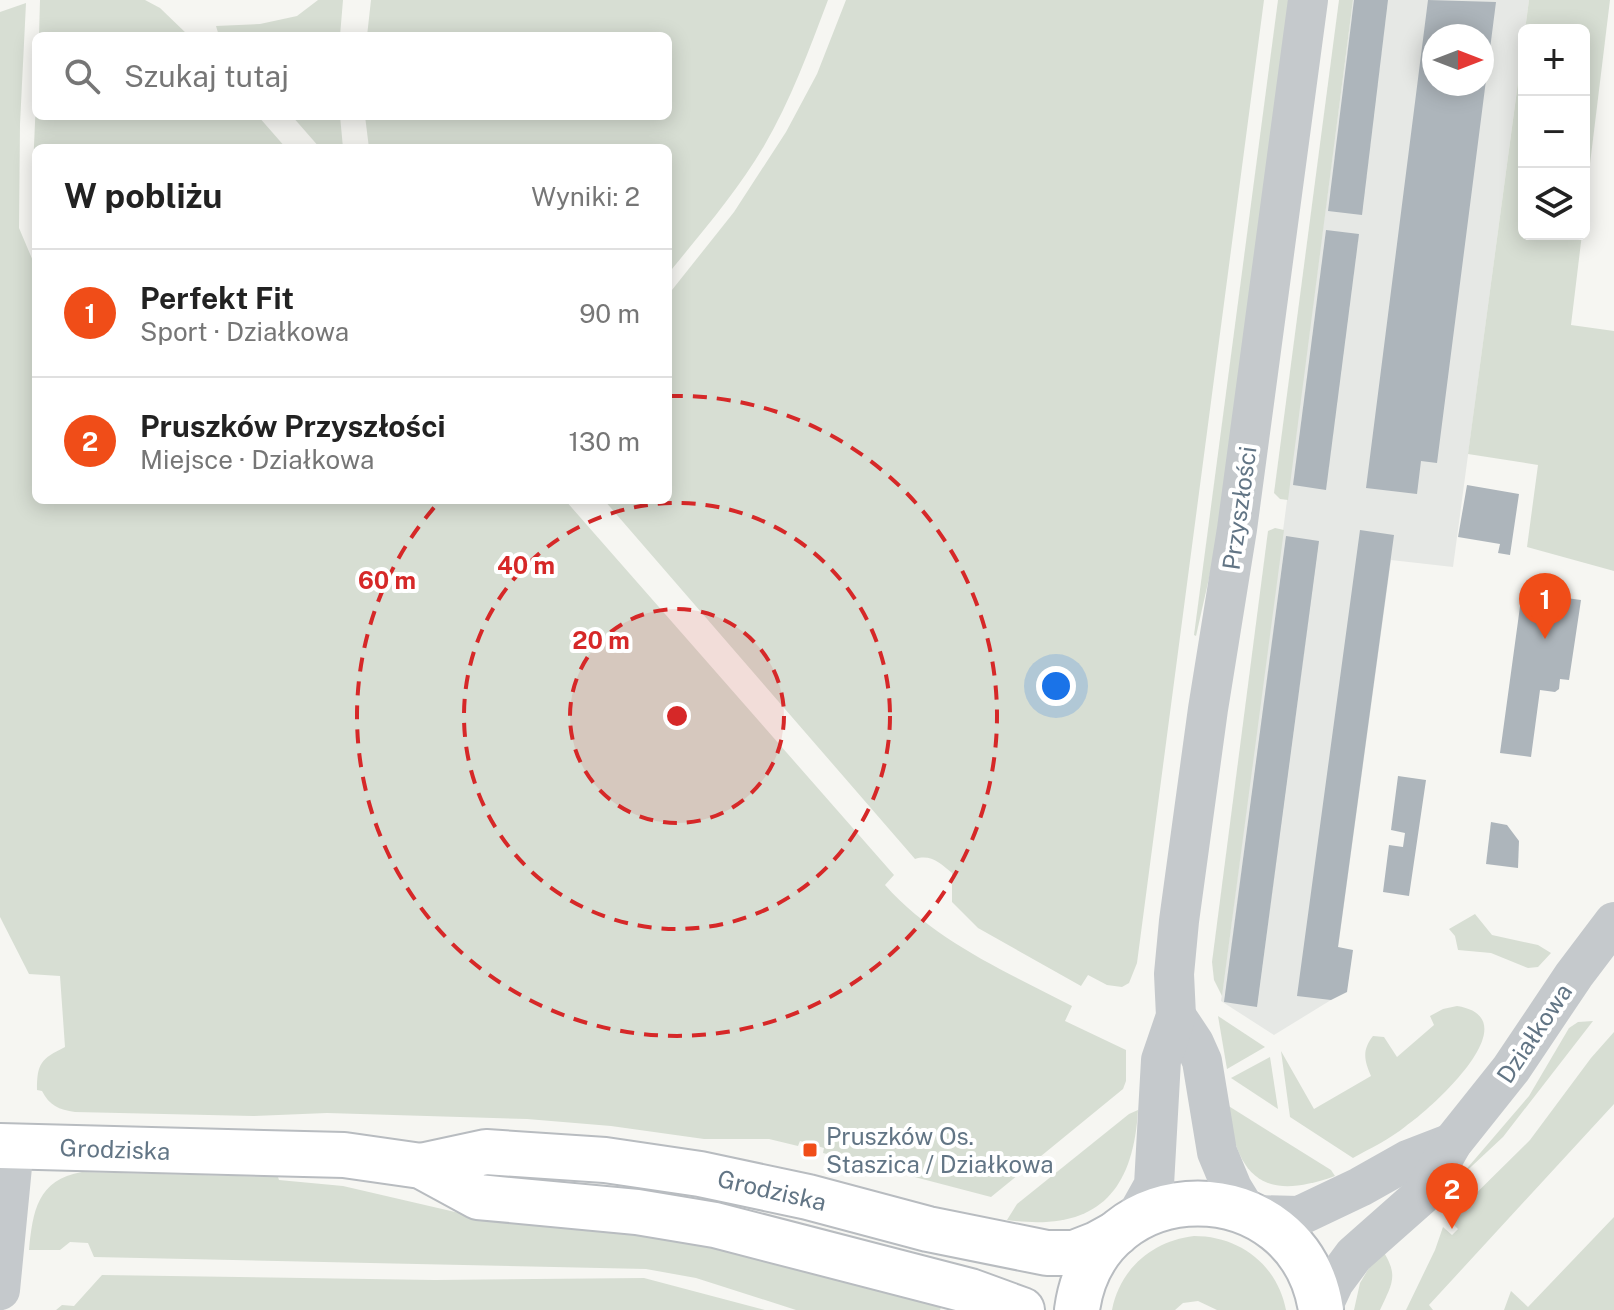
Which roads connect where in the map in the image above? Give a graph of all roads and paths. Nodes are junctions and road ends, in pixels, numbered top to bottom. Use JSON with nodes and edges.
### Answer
{"nodes":[{"id":1,"x":1308,"y":0,"type":"edge"},
{"id":2,"x":1614,"y":922,"type":"edge"},
{"id":3,"x":1176,"y":1016,"type":"junction"},
{"id":4,"x":1452,"y":1143,"type":"junction"},
{"id":5,"x":7,"y":1146,"type":"edge"},
{"id":6,"x":421,"y":1166,"type":"junction"},
{"id":7,"x":1250,"y":1213,"type":"junction"},
{"id":8,"x":1126,"y":1226,"type":"junction"},
{"id":9,"x":0,"y":1290,"type":"edge"},
{"id":10,"x":1022,"y":1310,"type":"edge"},
{"id":11,"x":1077,"y":1310,"type":"edge"},
{"id":12,"x":1321,"y":1310,"type":"edge"}],
"edges":[{"from":1,"to":3,"type":"street","name":"Przyszłości"},
{"from":2,"to":4,"type":"street","name":"Działkowa"},
{"from":3,"to":7,"type":"street","name":"Przyszłości"},
{"from":3,"to":8,"type":"street","name":"Przyszłości"},
{"from":4,"to":7,"type":"street"},
{"from":4,"to":12,"type":"street","name":"Działkowa"},
{"from":5,"to":6,"type":"main road","name":"Grodziska"},
{"from":5,"to":9,"type":"street"},
{"from":6,"to":8,"type":"main road","name":"Grodziska"},
{"from":6,"to":10,"type":"main road","name":"Grodziska"},
{"from":7,"to":8,"type":"main road","name":"Grodziska"},
{"from":7,"to":12,"type":"main road"},
{"from":8,"to":11,"type":"main road"}]}
